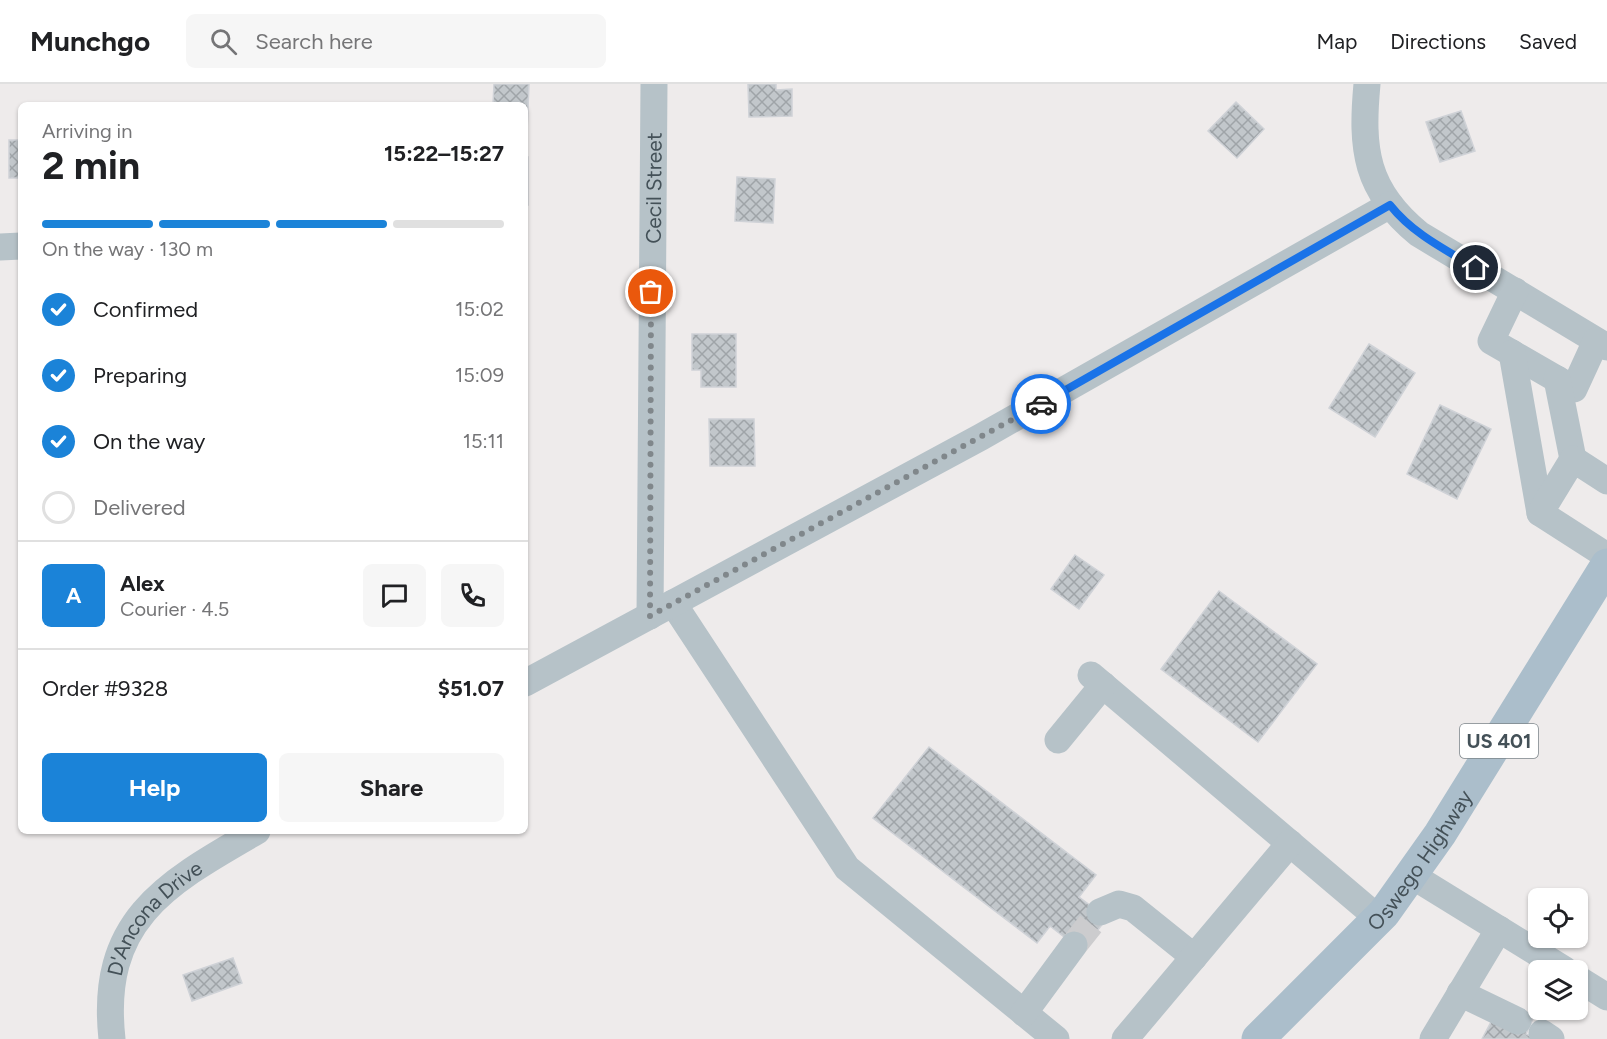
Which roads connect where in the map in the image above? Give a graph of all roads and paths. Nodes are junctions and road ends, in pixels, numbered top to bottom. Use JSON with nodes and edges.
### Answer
{"nodes":[{"id":1,"x":654,"y":84,"type":"edge"},
{"id":2,"x":1367,"y":84,"type":"edge"},
{"id":3,"x":1390,"y":205,"type":"junction"},
{"id":4,"x":18,"y":246,"type":"edge"},
{"id":5,"x":0,"y":247,"type":"edge"},
{"id":6,"x":1515,"y":291,"type":"junction"},
{"id":7,"x":1601,"y":344,"type":"edge"},
{"id":8,"x":1512,"y":354,"type":"junction"},
{"id":9,"x":1557,"y":379,"type":"junction"},
{"id":10,"x":1573,"y":459,"type":"junction"},
{"id":11,"x":1607,"y":481,"type":"edge"},
{"id":12,"x":1540,"y":513,"type":"junction"},
{"id":13,"x":1607,"y":556,"type":"edge"},
{"id":14,"x":1607,"y":565,"type":"edge"},
{"id":15,"x":673,"y":603,"type":"junction"},
{"id":16,"x":650,"y":616,"type":"junction"},
{"id":17,"x":528,"y":681,"type":"edge"},
{"id":18,"x":1058,"y":740,"type":"dead end"},
{"id":19,"x":252,"y":834,"type":"edge"},
{"id":20,"x":1290,"y":843,"type":"junction"},
{"id":21,"x":1411,"y":875,"type":"junction"},
{"id":22,"x":1100,"y":912,"type":"tunnel mouth"},
{"id":23,"x":1378,"y":918,"type":"junction"},
{"id":24,"x":1499,"y":929,"type":"junction"},
{"id":25,"x":1074,"y":945,"type":"tunnel mouth"},
{"id":26,"x":1194,"y":957,"type":"junction"},
{"id":27,"x":1549,"y":960,"type":"edge"},
{"id":28,"x":1588,"y":985,"type":"edge"},
{"id":29,"x":1460,"y":993,"type":"junction"},
{"id":30,"x":1607,"y":997,"type":"edge"},
{"id":31,"x":1024,"y":1013,"type":"junction"},
{"id":32,"x":1518,"y":1021,"type":"dead end"},
{"id":33,"x":112,"y":1039,"type":"edge"},
{"id":34,"x":1056,"y":1039,"type":"edge"},
{"id":35,"x":1125,"y":1039,"type":"edge"},
{"id":36,"x":1258,"y":1039,"type":"edge"},
{"id":37,"x":1433,"y":1039,"type":"edge"}],
"edges":[{"from":1,"to":16,"type":"street","name":"Cecil Street"},
{"from":2,"to":3,"type":"street"},
{"from":3,"to":6,"type":"street"},
{"from":3,"to":15,"type":"street"},
{"from":4,"to":5,"type":"street"},
{"from":6,"to":7,"type":"street"},
{"from":6,"to":8,"type":"street"},
{"from":7,"to":9,"type":"street"},
{"from":8,"to":9,"type":"street"},
{"from":8,"to":12,"type":"street"},
{"from":9,"to":10,"type":"street"},
{"from":10,"to":11,"type":"street"},
{"from":10,"to":12,"type":"street"},
{"from":12,"to":13,"type":"street"},
{"from":14,"to":21,"type":"main road","name":"Oswego Highway","number":"US 401"},
{"from":15,"to":16,"type":"street"},
{"from":15,"to":31,"type":"street"},
{"from":16,"to":17,"type":"street"},
{"from":18,"to":20,"type":"street"},
{"from":19,"to":33,"type":"street","name":"D'Ancona Drive"},
{"from":20,"to":23,"type":"street"},
{"from":20,"to":26,"type":"street"},
{"from":21,"to":23,"type":"main road","name":"Oswego Highway","number":"US 401"},
{"from":21,"to":24,"type":"street"},
{"from":22,"to":26,"type":"street"},
{"from":23,"to":36,"type":"main road","name":"Oswego Highway","number":"US 401"},
{"from":24,"to":27,"type":"street"},
{"from":24,"to":29,"type":"street"},
{"from":25,"to":31,"type":"street"},
{"from":26,"to":35,"type":"street"},
{"from":28,"to":30,"type":"street"},
{"from":29,"to":32,"type":"street"},
{"from":29,"to":37,"type":"street"},
{"from":31,"to":34,"type":"street"}]}
